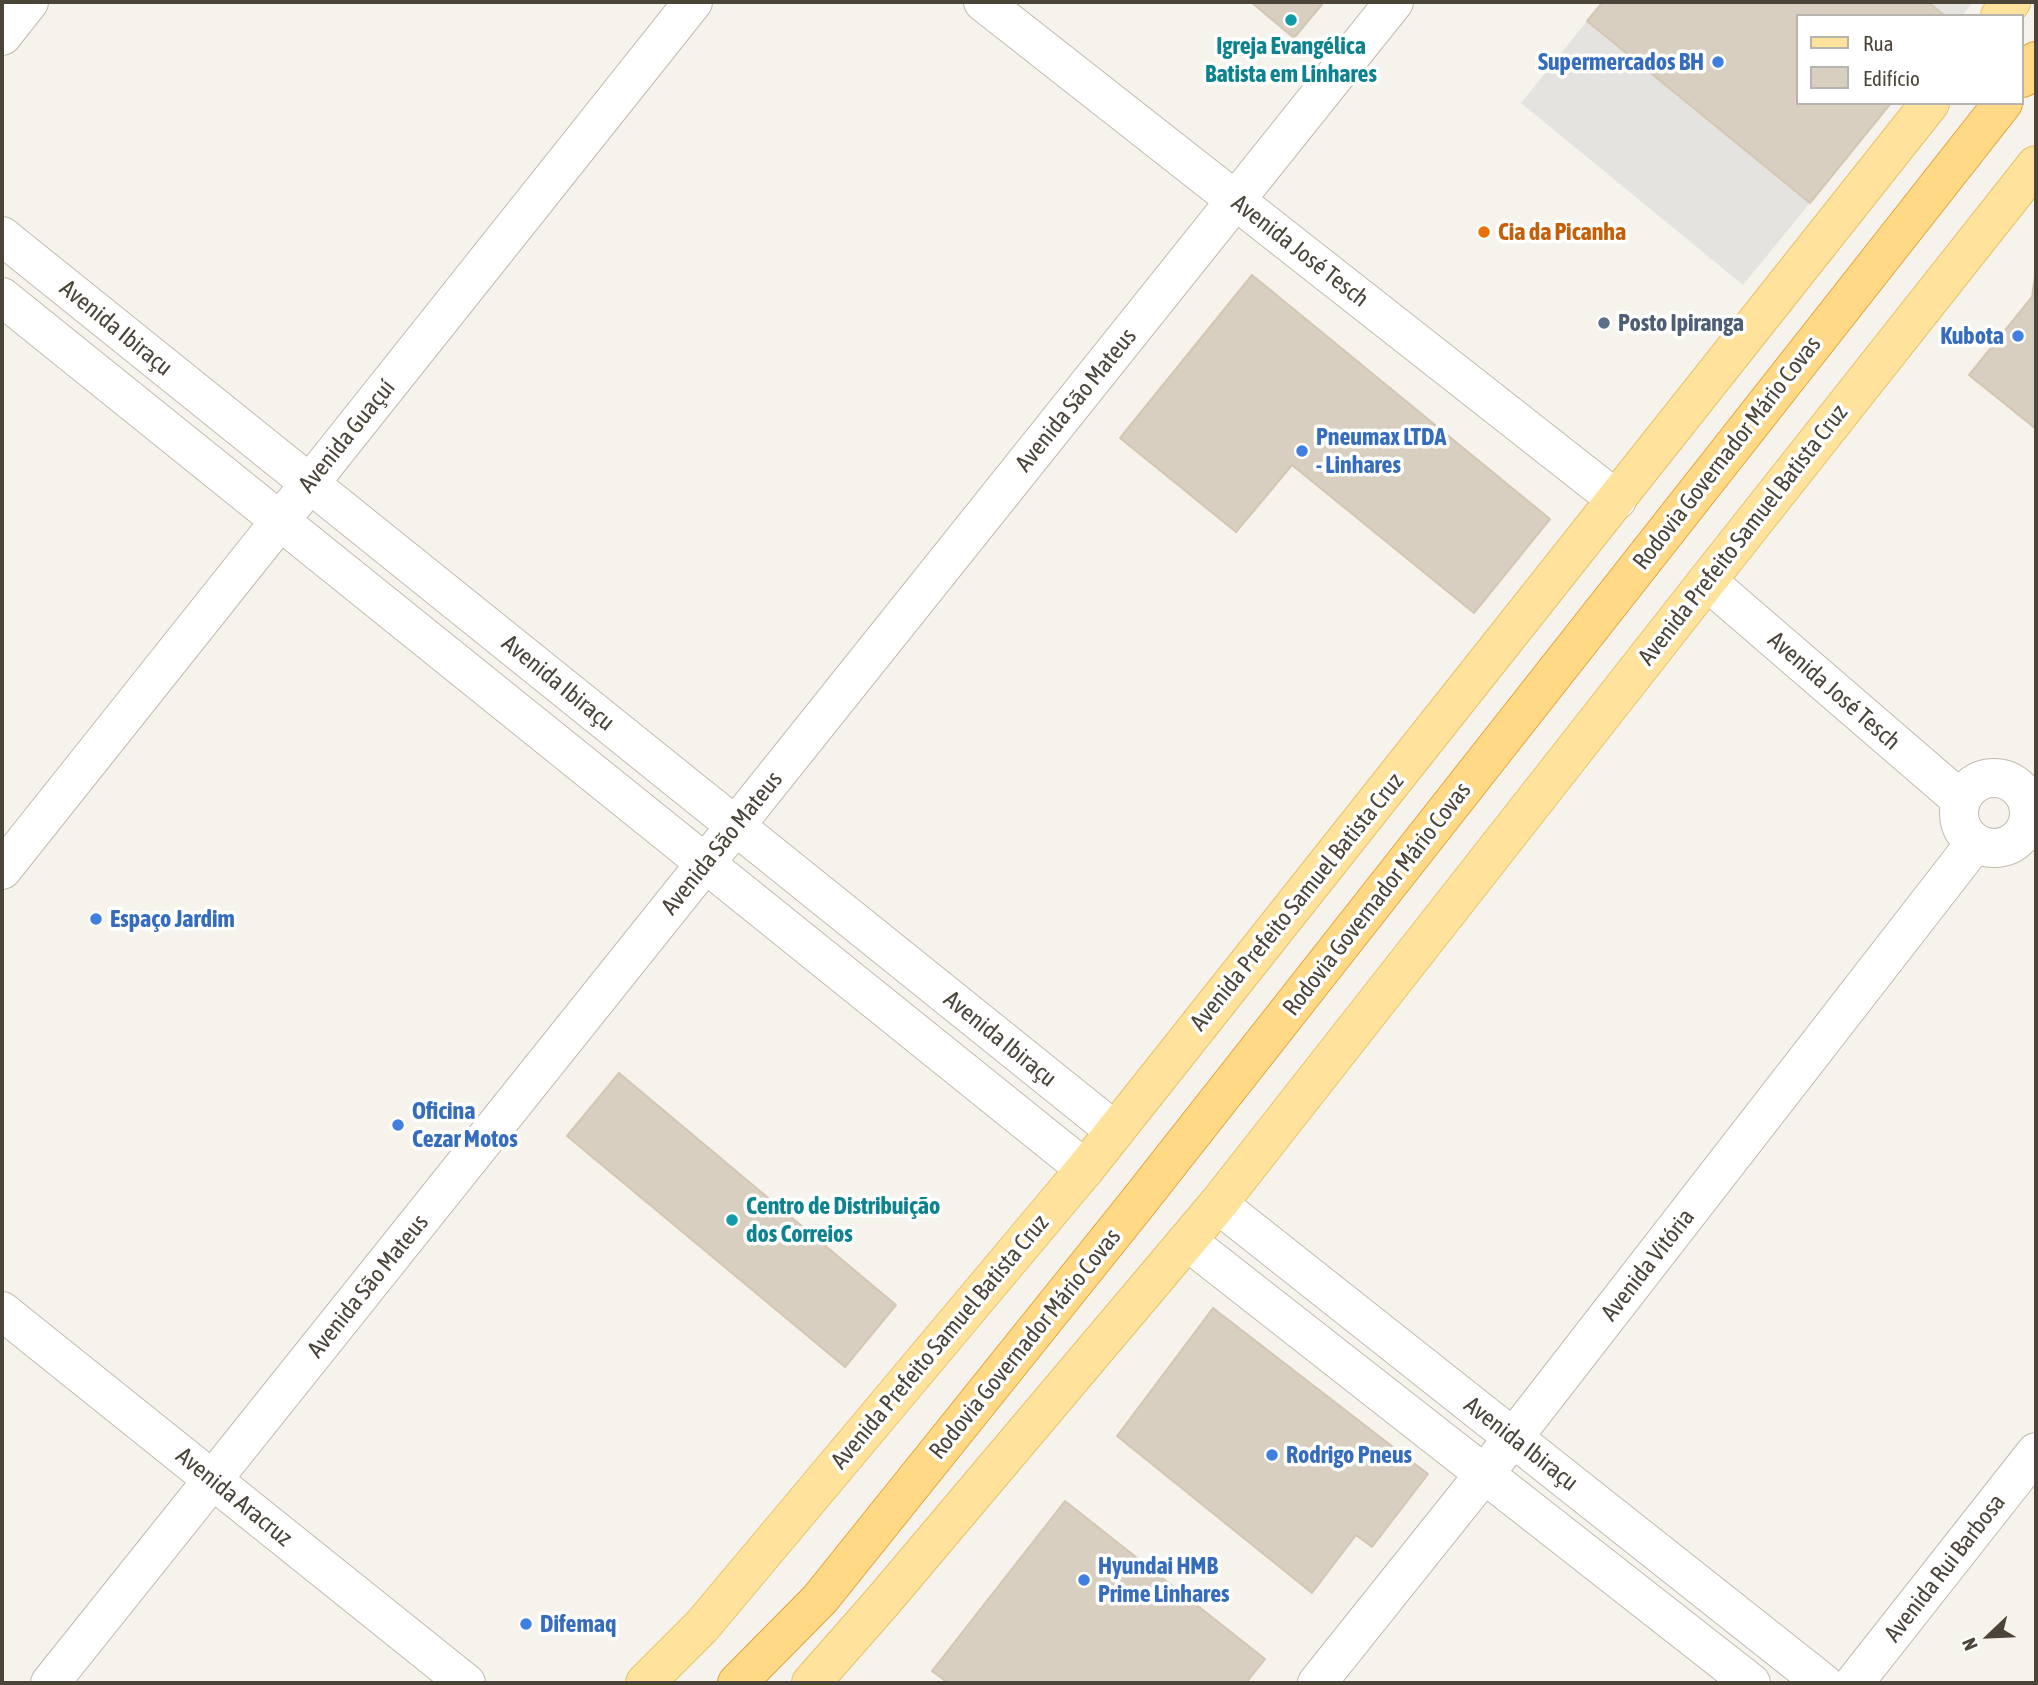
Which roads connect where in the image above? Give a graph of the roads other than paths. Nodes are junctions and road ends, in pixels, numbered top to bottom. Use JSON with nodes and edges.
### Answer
{"nodes":[{"id":1,"x":29,"y":2,"type":"edge"},
{"id":2,"x":693,"y":2,"type":"edge"},
{"id":3,"x":983,"y":2,"type":"edge"},
{"id":4,"x":1394,"y":2,"type":"edge"},
{"id":5,"x":2,"y":36,"type":"edge"},
{"id":6,"x":2036,"y":61,"type":"edge"},
{"id":7,"x":2024,"y":76,"type":"edge"},
{"id":8,"x":1928,"y":105,"type":"edge"},
{"id":9,"x":2001,"y":105,"type":"edge"},
{"id":10,"x":2036,"y":165,"type":"edge"},
{"id":11,"x":1235,"y":200,"type":"junction"},
{"id":12,"x":2,"y":236,"type":"edge"},
{"id":13,"x":2,"y":297,"type":"edge"},
{"id":14,"x":309,"y":483,"type":"junction"},
{"id":15,"x":1616,"y":500,"type":"junction"},
{"id":16,"x":280,"y":520,"type":"junction"},
{"id":17,"x":1707,"y":581,"type":"junction"},
{"id":18,"x":2026,"y":773,"type":"edge"},
{"id":19,"x":1961,"y":800,"type":"junction"},
{"id":20,"x":736,"y":826,"type":"junction"},
{"id":21,"x":1975,"y":843,"type":"junction"},
{"id":22,"x":2027,"y":848,"type":"edge"},
{"id":23,"x":706,"y":863,"type":"junction"},
{"id":24,"x":2,"y":870,"type":"edge"},
{"id":25,"x":1115,"y":1131,"type":"junction"},
{"id":26,"x":1085,"y":1169,"type":"junction"},
{"id":27,"x":1218,"y":1204,"type":"junction"},
{"id":28,"x":1187,"y":1241,"type":"junction"},
{"id":29,"x":2,"y":1311,"type":"edge"},
{"id":30,"x":1513,"y":1438,"type":"junction"},
{"id":31,"x":2036,"y":1452,"type":"edge"},
{"id":32,"x":1484,"y":1474,"type":"junction"},
{"id":33,"x":213,"y":1480,"type":"junction"},
{"id":34,"x":50,"y":1683,"type":"edge"},
{"id":35,"x":466,"y":1683,"type":"edge"},
{"id":36,"x":645,"y":1683,"type":"edge"},
{"id":37,"x":737,"y":1683,"type":"edge"},
{"id":38,"x":811,"y":1683,"type":"edge"},
{"id":39,"x":1317,"y":1683,"type":"edge"},
{"id":40,"x":1751,"y":1683,"type":"edge"},
{"id":41,"x":1823,"y":1683,"type":"edge"},
{"id":42,"x":1854,"y":1683,"type":"edge"}],
"edges":[{"from":1,"to":5,"type":"street"},
{"from":2,"to":14,"type":"street","name":"Avenida Guaçuí"},
{"from":3,"to":11,"type":"street","name":"Avenida José Tesch"},
{"from":4,"to":11,"type":"street","name":"Avenida São Mateus"},
{"from":6,"to":7,"type":"highway"},
{"from":8,"to":15,"type":"main road","name":"Avenida Prefeito Samuel Batista Cruz"},
{"from":9,"to":37,"type":"highway","name":"Rodovia Governador Mário Covas"},
{"from":10,"to":17,"type":"main road","name":"Avenida Prefeito Samuel Batista Cruz"},
{"from":11,"to":15,"type":"street","name":"Avenida José Tesch"},
{"from":11,"to":20,"type":"street","name":"Avenida São Mateus"},
{"from":12,"to":14,"type":"street","name":"Avenida Ibiraçu"},
{"from":13,"to":16,"type":"street","name":"Avenida Ibiraçu"},
{"from":14,"to":16,"type":"street","name":"Avenida Guaçuí"},
{"from":14,"to":20,"type":"street","name":"Avenida Ibiraçu"},
{"from":15,"to":25,"type":"main road","name":"Avenida Prefeito Samuel Batista Cruz"},
{"from":16,"to":23,"type":"street","name":"Avenida Ibiraçu"},
{"from":16,"to":24,"type":"street","name":"Avenida Guaçuí"},
{"from":17,"to":19,"type":"street","name":"Avenida José Tesch"},
{"from":17,"to":27,"type":"main road","name":"Avenida Prefeito Samuel Batista Cruz"},
{"from":18,"to":19,"type":"street"},
{"from":18,"to":22,"type":"street"},
{"from":19,"to":21,"type":"street"},
{"from":20,"to":23,"type":"street","name":"Avenida São Mateus"},
{"from":20,"to":25,"type":"street","name":"Avenida Ibiraçu"},
{"from":21,"to":22,"type":"street"},
{"from":21,"to":30,"type":"street","name":"Avenida Vitória"},
{"from":23,"to":26,"type":"street","name":"Avenida Ibiraçu"},
{"from":23,"to":33,"type":"street","name":"Avenida São Mateus"},
{"from":25,"to":26,"type":"main road","name":"Avenida Prefeito Samuel Batista Cruz"},
{"from":26,"to":36,"type":"main road","name":"Avenida Prefeito Samuel Batista Cruz"},
{"from":27,"to":28,"type":"main road","name":"Avenida Prefeito Samuel Batista Cruz"},
{"from":27,"to":30,"type":"street","name":"Avenida Ibiraçu"},
{"from":28,"to":32,"type":"street","name":"Avenida Ibiraçu"},
{"from":28,"to":38,"type":"main road","name":"Avenida Prefeito Samuel Batista Cruz"},
{"from":29,"to":33,"type":"street","name":"Avenida Aracruz"},
{"from":30,"to":32,"type":"street","name":"Avenida Vitória"},
{"from":30,"to":41,"type":"street","name":"Avenida Ibiraçu"},
{"from":31,"to":42,"type":"street","name":"Avenida Rui Barbosa"},
{"from":32,"to":39,"type":"street","name":"Avenida Vitória"},
{"from":32,"to":40,"type":"street","name":"Avenida Ibiraçu"},
{"from":33,"to":34,"type":"street","name":"Avenida São Mateus"},
{"from":33,"to":35,"type":"street","name":"Avenida Aracruz"}]}
